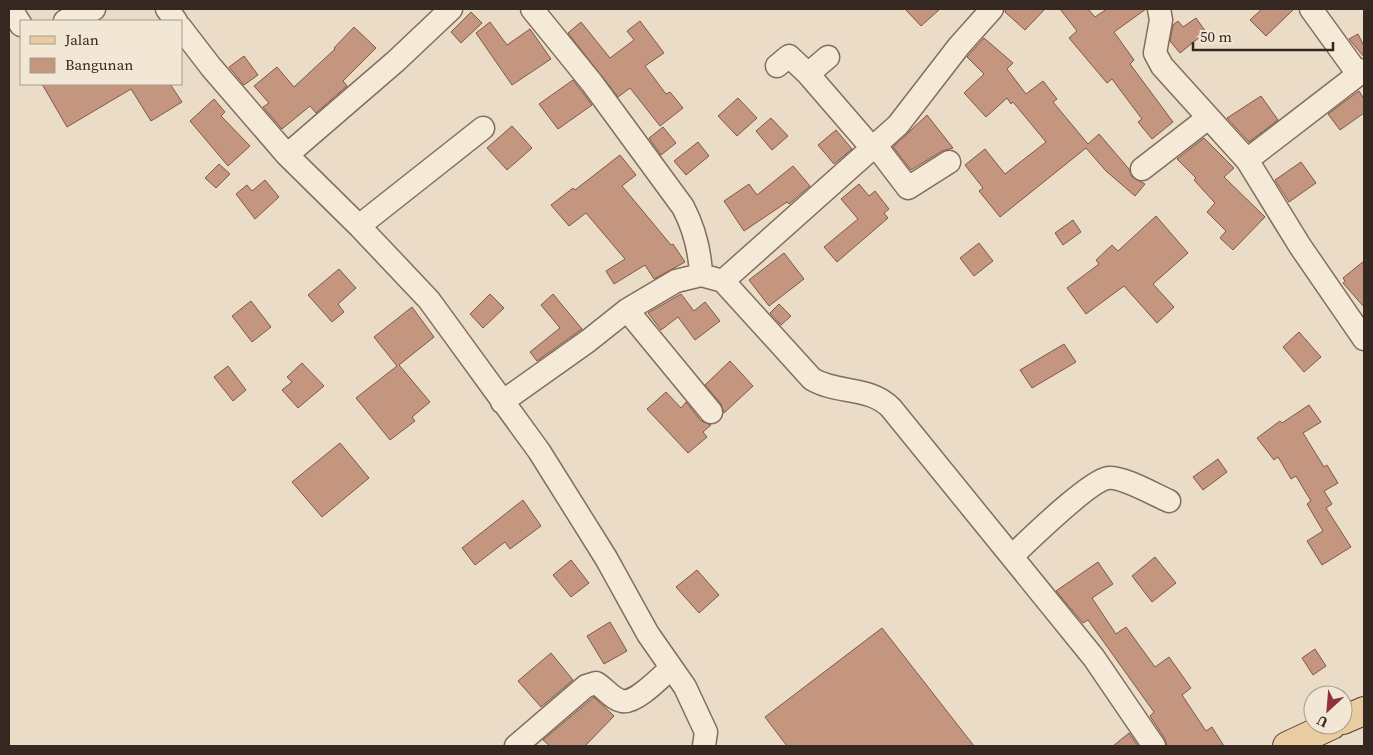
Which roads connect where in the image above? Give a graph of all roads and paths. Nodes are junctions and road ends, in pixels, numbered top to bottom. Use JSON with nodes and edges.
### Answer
{"nodes":[{"id":1,"x":11,"y":9,"type":"edge"},
{"id":2,"x":94,"y":9,"type":"edge"},
{"id":3,"x":167,"y":9,"type":"edge"},
{"id":4,"x":452,"y":9,"type":"edge"},
{"id":5,"x":532,"y":9,"type":"edge"},
{"id":6,"x":992,"y":9,"type":"edge"},
{"id":7,"x":1159,"y":9,"type":"edge"},
{"id":8,"x":1311,"y":9,"type":"edge"},
{"id":9,"x":67,"y":20,"type":"edge"},
{"id":10,"x":175,"y":20,"type":"edge"},
{"id":11,"x":20,"y":23,"type":"edge"},
{"id":12,"x":182,"y":29,"type":"edge"},
{"id":13,"x":828,"y":57,"type":"dead end"},
{"id":14,"x":777,"y":66,"type":"dead end"},
{"id":15,"x":1361,"y":72,"type":"edge"},
{"id":16,"x":808,"y":74,"type":"junction"},
{"id":17,"x":1208,"y":118,"type":"junction"},
{"id":18,"x":483,"y":128,"type":"dead end"},
{"id":19,"x":874,"y":147,"type":"junction"},
{"id":20,"x":287,"y":155,"type":"junction"},
{"id":21,"x":1247,"y":160,"type":"junction"},
{"id":22,"x":949,"y":162,"type":"dead end"},
{"id":23,"x":1142,"y":169,"type":"dead end"},
{"id":24,"x":359,"y":226,"type":"junction"},
{"id":25,"x":701,"y":276,"type":"junction"},
{"id":26,"x":723,"y":281,"type":"junction"},
{"id":27,"x":627,"y":310,"type":"junction"},
{"id":28,"x":1364,"y":339,"type":"edge"},
{"id":29,"x":502,"y":402,"type":"junction"},
{"id":30,"x":711,"y":412,"type":"dead end"},
{"id":31,"x":1168,"y":501,"type":"dead end"},
{"id":32,"x":1012,"y":556,"type":"junction"},
{"id":33,"x":671,"y":668,"type":"junction"},
{"id":34,"x":1322,"y":735,"type":"edge"},
{"id":35,"x":516,"y":746,"type":"edge"},
{"id":36,"x":704,"y":746,"type":"edge"},
{"id":37,"x":1154,"y":746,"type":"edge"},
{"id":38,"x":1287,"y":746,"type":"edge"}],
"edges":[{"from":1,"to":11,"type":"street"},
{"from":2,"to":9,"type":"street"},
{"from":3,"to":10,"type":"street"},
{"from":4,"to":20,"type":"street"},
{"from":5,"to":25,"type":"street"},
{"from":6,"to":19,"type":"street"},
{"from":7,"to":17,"type":"street"},
{"from":8,"to":15,"type":"street"},
{"from":12,"to":20,"type":"street"},
{"from":13,"to":16,"type":"street"},
{"from":14,"to":16,"type":"street"},
{"from":15,"to":21,"type":"street"},
{"from":16,"to":19,"type":"street"},
{"from":17,"to":21,"type":"street"},
{"from":17,"to":23,"type":"street"},
{"from":18,"to":24,"type":"street"},
{"from":19,"to":22,"type":"street"},
{"from":19,"to":26,"type":"street"},
{"from":20,"to":24,"type":"street"},
{"from":21,"to":28,"type":"street"},
{"from":24,"to":29,"type":"street"},
{"from":25,"to":26,"type":"street"},
{"from":25,"to":27,"type":"street"},
{"from":26,"to":32,"type":"street"},
{"from":27,"to":29,"type":"street"},
{"from":27,"to":30,"type":"street"},
{"from":29,"to":33,"type":"street"},
{"from":31,"to":32,"type":"street"},
{"from":32,"to":37,"type":"street"},
{"from":33,"to":35,"type":"street"},
{"from":33,"to":36,"type":"street"},
{"from":34,"to":38,"type":"main road"}]}
